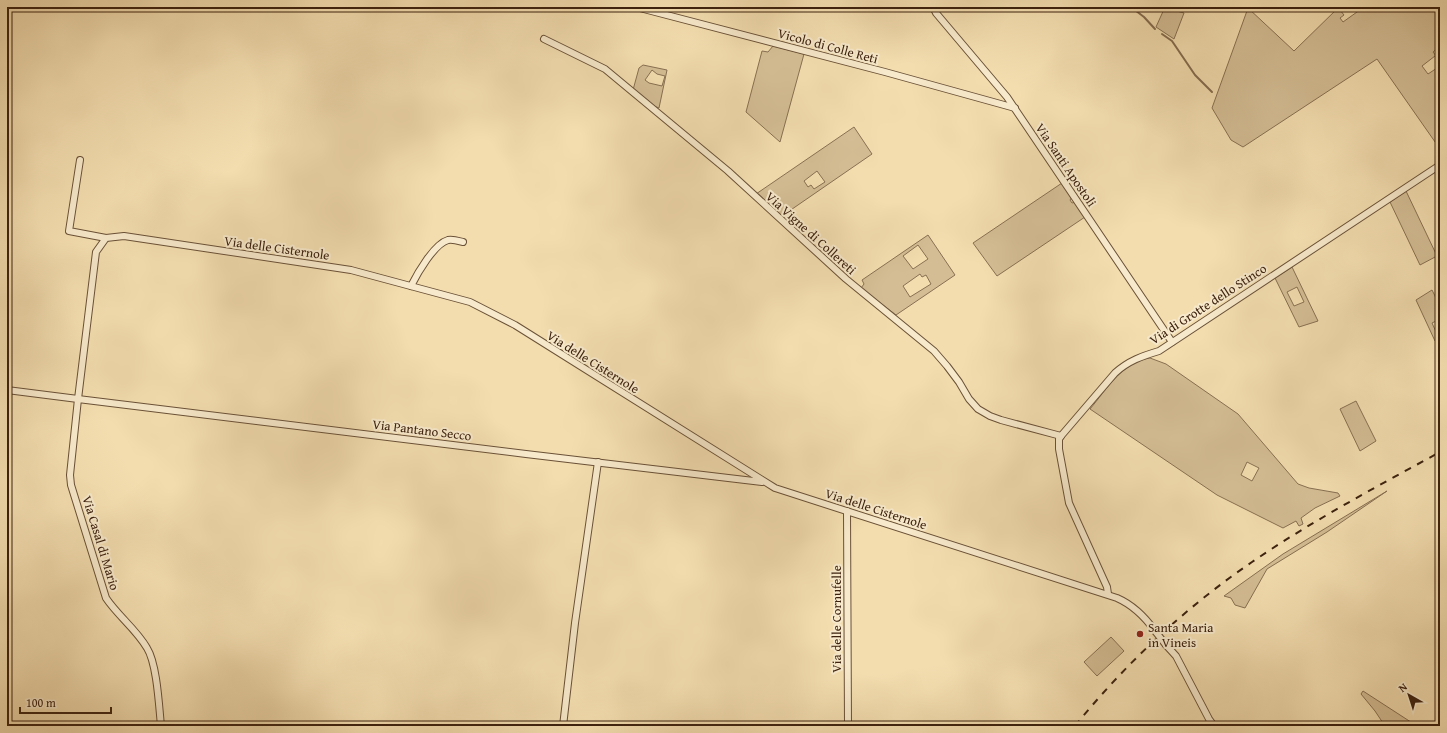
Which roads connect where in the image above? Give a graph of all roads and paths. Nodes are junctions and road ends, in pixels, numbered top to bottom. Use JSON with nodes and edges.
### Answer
{"nodes":[{"id":1,"x":636,"y":7,"type":"edge"},
{"id":2,"x":933,"y":7,"type":"edge"},
{"id":3,"x":544,"y":39,"type":"dead end"},
{"id":4,"x":1015,"y":108,"type":"junction"},
{"id":5,"x":80,"y":160,"type":"dead end"},
{"id":6,"x":1440,"y":165,"type":"edge"},
{"id":7,"x":106,"y":238,"type":"junction"},
{"id":8,"x":463,"y":242,"type":"dead end"},
{"id":9,"x":411,"y":286,"type":"junction"},
{"id":10,"x":1172,"y":342,"type":"junction"},
{"id":11,"x":7,"y":390,"type":"edge"},
{"id":12,"x":78,"y":399,"type":"junction"},
{"id":13,"x":1061,"y":436,"type":"junction"},
{"id":14,"x":598,"y":462,"type":"junction"},
{"id":15,"x":764,"y":482,"type":"junction"},
{"id":16,"x":847,"y":511,"type":"junction"},
{"id":17,"x":1108,"y":594,"type":"junction"},
{"id":18,"x":161,"y":726,"type":"edge"},
{"id":19,"x":563,"y":726,"type":"edge"},
{"id":20,"x":848,"y":726,"type":"edge"},
{"id":21,"x":1214,"y":726,"type":"edge"}],
"edges":[{"from":1,"to":4,"type":"street","name":"Vicolo di Colle Reti"},
{"from":2,"to":4,"type":"street","name":"Via Santi Apostoli"},
{"from":3,"to":13,"type":"street","name":"Via Vigne di Collereti"},
{"from":4,"to":10,"type":"street","name":"Via Santi Apostoli"},
{"from":5,"to":7,"type":"street","name":"Via delle Cisternole"},
{"from":6,"to":10,"type":"street","name":"Via di Grotte dello Stinco"},
{"from":7,"to":9,"type":"street","name":"Via delle Cisternole"},
{"from":7,"to":12,"type":"street"},
{"from":8,"to":9,"type":"street"},
{"from":9,"to":15,"type":"street","name":"Via delle Cisternole"},
{"from":10,"to":13,"type":"street","name":"Via di Grotte dello Stinco"},
{"from":11,"to":12,"type":"street"},
{"from":12,"to":14,"type":"street","name":"Via Pantano Secco"},
{"from":12,"to":18,"type":"street","name":"Via Casal di Mario"},
{"from":13,"to":17,"type":"street"},
{"from":14,"to":15,"type":"street","name":"Via Pantano Secco"},
{"from":14,"to":19,"type":"street"},
{"from":15,"to":16,"type":"street","name":"Via delle Cisternole"},
{"from":16,"to":17,"type":"street","name":"Via delle Cisternole"},
{"from":16,"to":20,"type":"street","name":"Via delle Cornufelle"},
{"from":17,"to":21,"type":"street","name":"Via delle Cisternole","bridge":true}]}
